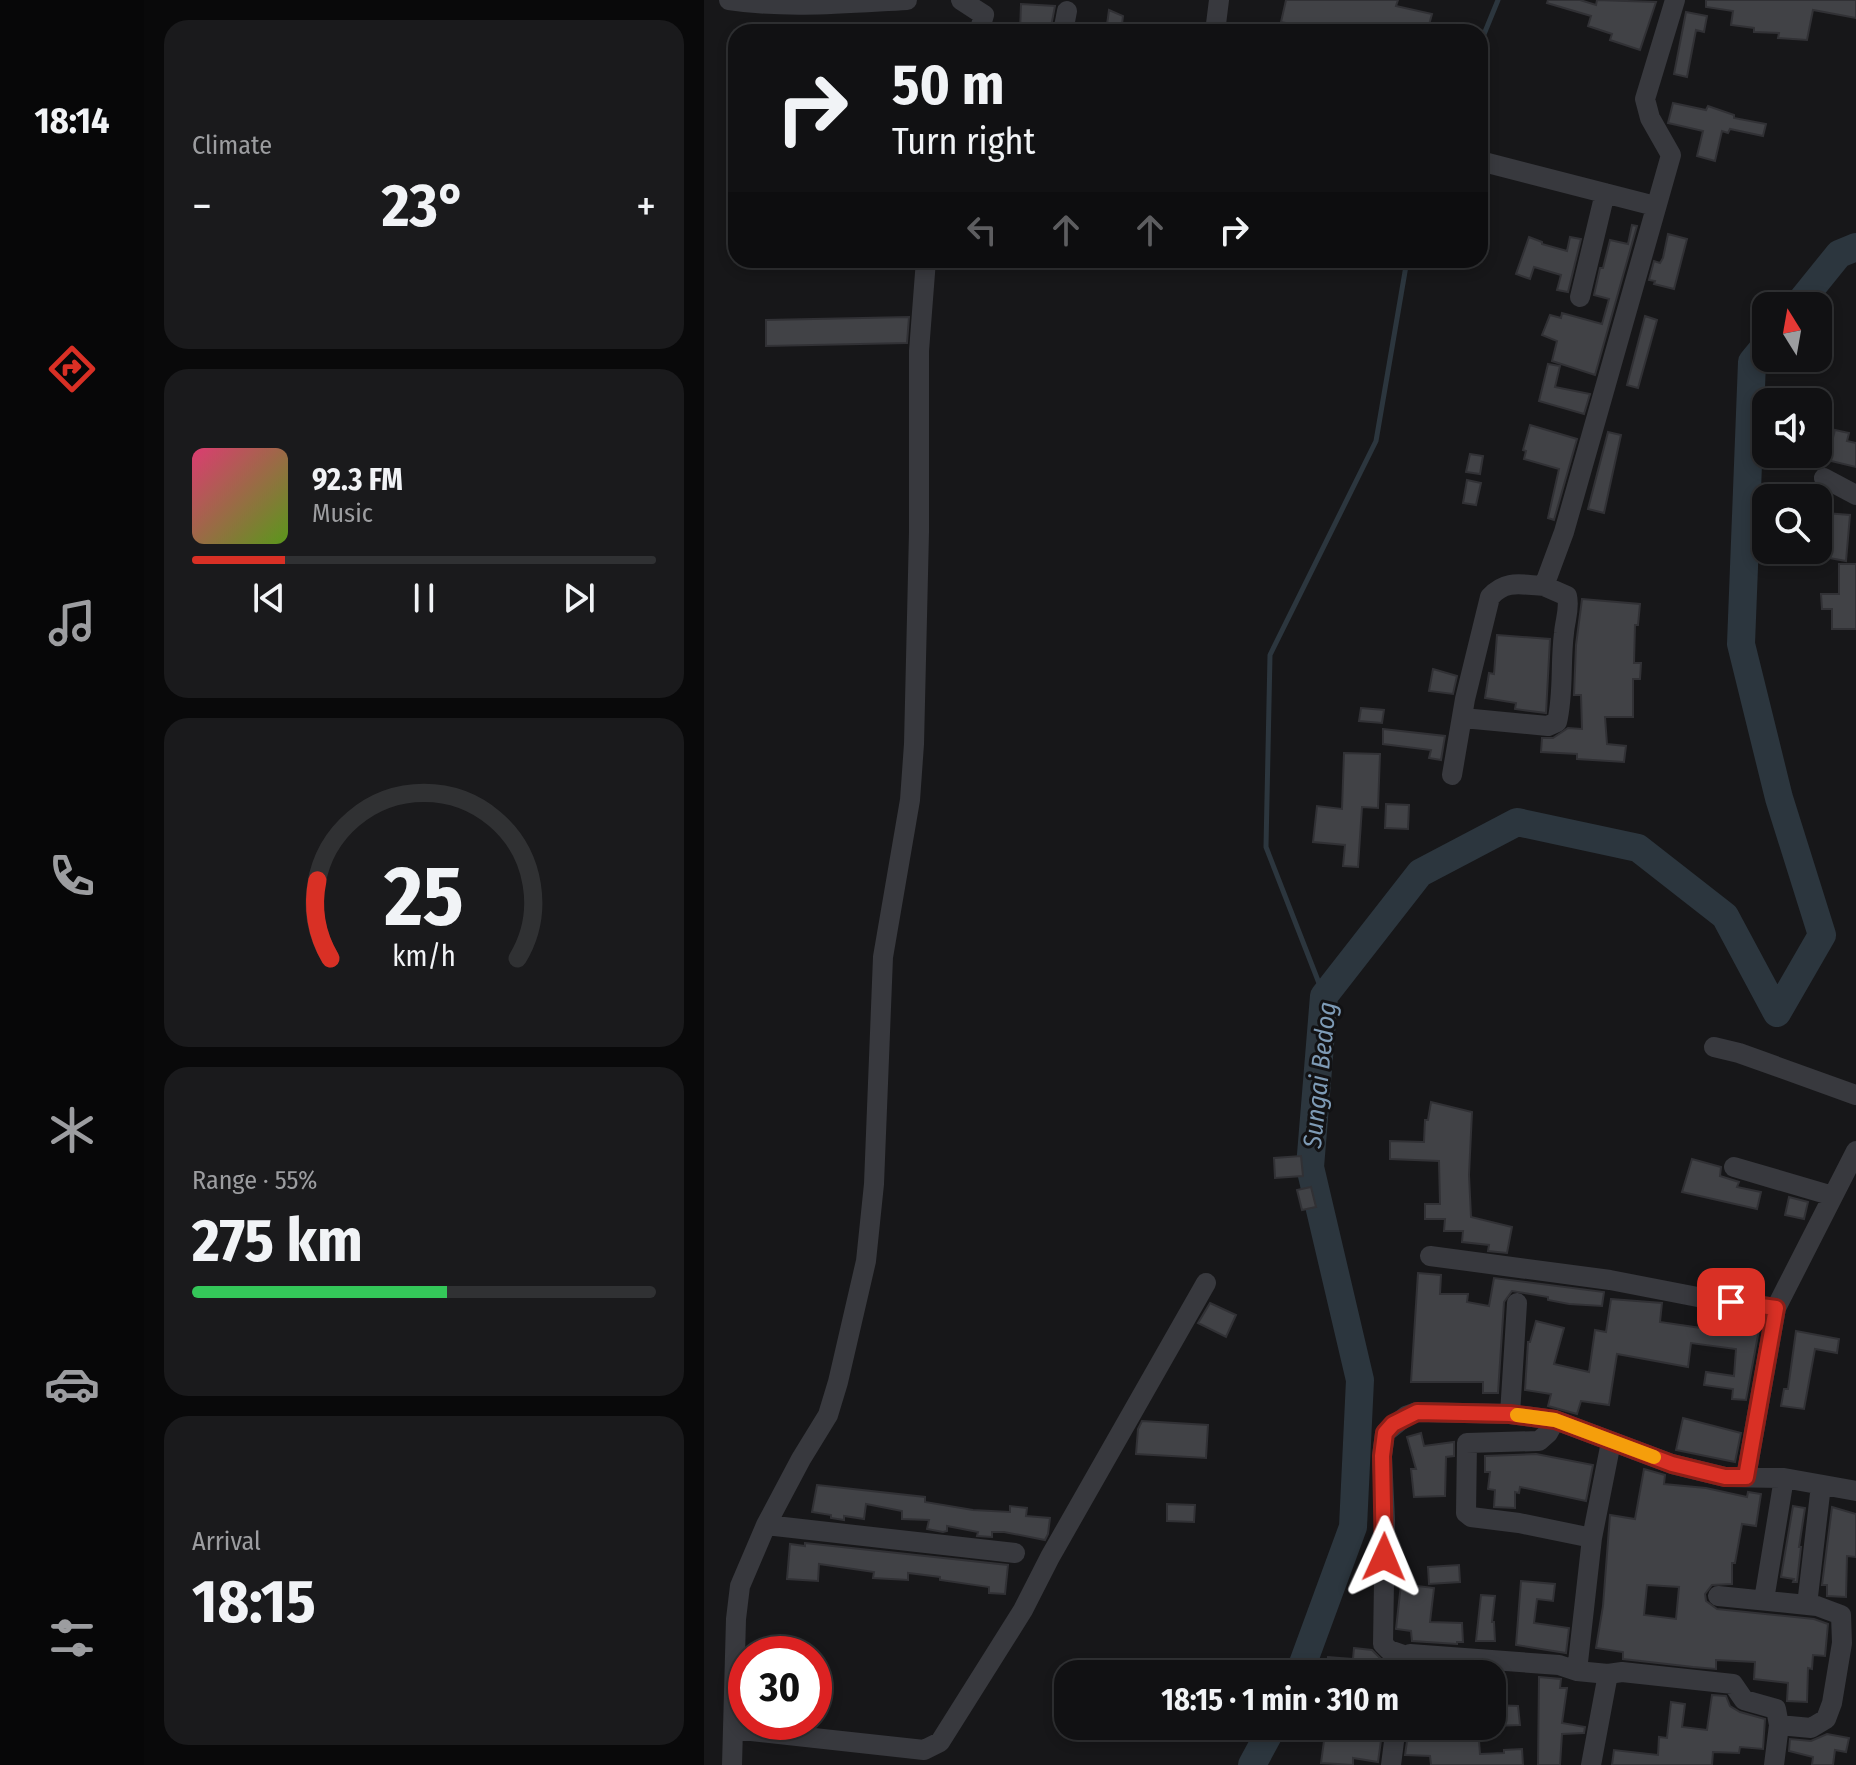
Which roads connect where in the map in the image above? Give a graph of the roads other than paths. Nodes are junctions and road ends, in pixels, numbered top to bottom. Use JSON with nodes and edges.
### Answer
{"nodes":[{"id":1,"x":729,"y":0,"type":"edge"},
{"id":2,"x":907,"y":0,"type":"edge"},
{"id":3,"x":961,"y":0,"type":"edge"},
{"id":4,"x":1219,"y":0,"type":"edge"},
{"id":5,"x":1675,"y":0,"type":"edge"},
{"id":6,"x":1067,"y":11,"type":"dead end"},
{"id":7,"x":986,"y":16,"type":"edge"},
{"id":8,"x":1065,"y":24,"type":"edge"},
{"id":9,"x":1216,"y":24,"type":"edge"},
{"id":10,"x":1488,"y":163,"type":"edge"},
{"id":11,"x":1605,"y":193,"type":"junction"},
{"id":12,"x":1655,"y":206,"type":"junction"},
{"id":13,"x":925,"y":268,"type":"edge"},
{"id":14,"x":1580,"y":297,"type":"dead end"},
{"id":15,"x":1824,"y":478,"type":"dead end"},
{"id":16,"x":1856,"y":495,"type":"edge"},
{"id":17,"x":1544,"y":586,"type":"junction"},
{"id":18,"x":1463,"y":718,"type":"junction"},
{"id":19,"x":1452,"y":775,"type":"dead end"},
{"id":20,"x":1714,"y":1047,"type":"dead end"},
{"id":21,"x":1856,"y":1095,"type":"edge"},
{"id":22,"x":1856,"y":1151,"type":"edge"},
{"id":23,"x":1734,"y":1167,"type":"dead end"},
{"id":24,"x":1833,"y":1196,"type":"junction"},
{"id":25,"x":1430,"y":1256,"type":"dead end"},
{"id":26,"x":1206,"y":1283,"type":"dead end"},
{"id":27,"x":1517,"y":1303,"type":"dead end"},
{"id":28,"x":1776,"y":1308,"type":"junction"},
{"id":29,"x":1510,"y":1414,"type":"junction"},
{"id":30,"x":1555,"y":1420,"type":"junction"},
{"id":31,"x":1611,"y":1442,"type":"junction"},
{"id":32,"x":1746,"y":1477,"type":"junction"},
{"id":33,"x":1784,"y":1478,"type":"junction"},
{"id":34,"x":1821,"y":1485,"type":"junction"},
{"id":35,"x":1856,"y":1491,"type":"edge"},
{"id":36,"x":766,"y":1525,"type":"junction"},
{"id":37,"x":1592,"y":1538,"type":"junction"},
{"id":38,"x":1015,"y":1553,"type":"dead end"},
{"id":39,"x":1718,"y":1596,"type":"dead end"},
{"id":40,"x":1764,"y":1600,"type":"junction"},
{"id":41,"x":1807,"y":1605,"type":"junction"},
{"id":42,"x":1850,"y":1626,"type":"edge"},
{"id":43,"x":736,"y":1636,"type":"edge"},
{"id":44,"x":1399,"y":1660,"type":"edge"},
{"id":45,"x":1410,"y":1660,"type":"edge"},
{"id":46,"x":1494,"y":1660,"type":"edge"},
{"id":47,"x":1506,"y":1661,"type":"edge"},
{"id":48,"x":1577,"y":1671,"type":"junction"},
{"id":49,"x":1608,"y":1674,"type":"junction"},
{"id":50,"x":1779,"y":1725,"type":"junction"},
{"id":51,"x":733,"y":1740,"type":"edge"},
{"id":52,"x":832,"y":1740,"type":"edge"},
{"id":53,"x":1394,"y":1740,"type":"edge"},
{"id":54,"x":732,"y":1765,"type":"edge"},
{"id":55,"x":1391,"y":1765,"type":"edge"},
{"id":56,"x":1591,"y":1765,"type":"edge"},
{"id":57,"x":1774,"y":1765,"type":"edge"}],
"edges":[{"from":1,"to":2,"type":"street"},
{"from":3,"to":7,"type":"street"},
{"from":4,"to":9,"type":"street"},
{"from":5,"to":12,"type":"street"},
{"from":6,"to":8,"type":"street"},
{"from":10,"to":11,"type":"street"},
{"from":11,"to":12,"type":"street"},
{"from":11,"to":14,"type":"street"},
{"from":12,"to":17,"type":"street"},
{"from":13,"to":36,"type":"street"},
{"from":15,"to":16,"type":"street"},
{"from":17,"to":18,"type":"street"},
{"from":17,"to":18,"type":"street"},
{"from":18,"to":19,"type":"street"},
{"from":20,"to":21,"type":"street"},
{"from":22,"to":24,"type":"street"},
{"from":23,"to":24,"type":"street"},
{"from":24,"to":28,"type":"street"},
{"from":25,"to":28,"type":"street"},
{"from":26,"to":52,"type":"street"},
{"from":27,"to":29,"type":"street"},
{"from":28,"to":32,"type":"street"},
{"from":29,"to":30,"type":"street"},
{"from":29,"to":44,"type":"street"},
{"from":30,"to":31,"type":"street"},
{"from":30,"to":37,"type":"street"},
{"from":31,"to":32,"type":"street"},
{"from":31,"to":37,"type":"street"},
{"from":32,"to":33,"type":"street"},
{"from":33,"to":34,"type":"street"},
{"from":33,"to":40,"type":"street"},
{"from":34,"to":35,"type":"street"},
{"from":34,"to":41,"type":"street"},
{"from":36,"to":38,"type":"street"},
{"from":36,"to":43,"type":"street"},
{"from":37,"to":48,"type":"street"},
{"from":39,"to":40,"type":"street"},
{"from":40,"to":41,"type":"street"},
{"from":41,"to":42,"type":"street"},
{"from":42,"to":50,"type":"street"},
{"from":45,"to":46,"type":"street"},
{"from":47,"to":48,"type":"street"},
{"from":48,"to":49,"type":"street"},
{"from":49,"to":50,"type":"street"},
{"from":49,"to":56,"type":"street"},
{"from":50,"to":57,"type":"street"},
{"from":51,"to":54,"type":"street"},
{"from":53,"to":55,"type":"street"}]}
